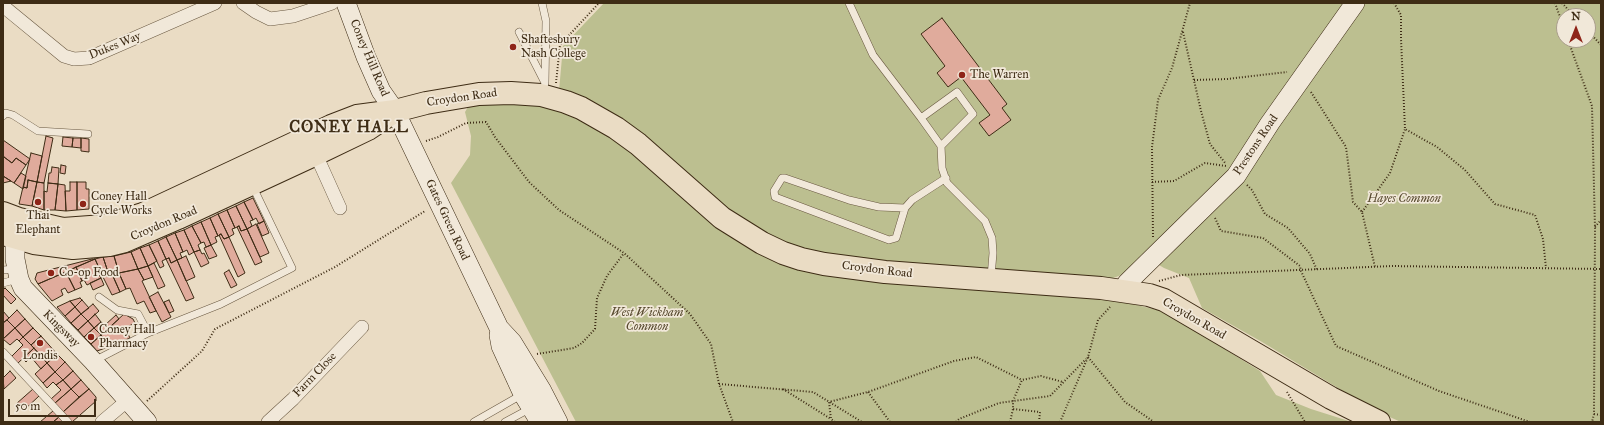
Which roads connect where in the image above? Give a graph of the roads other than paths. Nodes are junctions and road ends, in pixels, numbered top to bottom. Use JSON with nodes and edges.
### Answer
{"nodes":[{"id":1,"x":215,"y":3,"type":"edge"},
{"id":2,"x":243,"y":3,"type":"edge"},
{"id":3,"x":332,"y":3,"type":"edge"},
{"id":4,"x":346,"y":3,"type":"edge"},
{"id":5,"x":542,"y":3,"type":"edge"},
{"id":6,"x":849,"y":3,"type":"edge"},
{"id":7,"x":1355,"y":3,"type":"edge"},
{"id":8,"x":3,"y":6,"type":"edge"},
{"id":9,"x":518,"y":32,"type":"dead end"},
{"id":10,"x":543,"y":89,"type":"junction"},
{"id":11,"x":395,"y":111,"type":"junction"},
{"id":12,"x":3,"y":116,"type":"edge"},
{"id":13,"x":921,"y":118,"type":"junction"},
{"id":14,"x":88,"y":134,"type":"dead end"},
{"id":15,"x":311,"y":146,"type":"junction"},
{"id":16,"x":941,"y":146,"type":"junction"},
{"id":17,"x":946,"y":178,"type":"junction"},
{"id":18,"x":252,"y":184,"type":"junction"},
{"id":19,"x":340,"y":208,"type":"dead end"},
{"id":20,"x":905,"y":208,"type":"junction"},
{"id":21,"x":10,"y":226,"type":"edge"},
{"id":22,"x":10,"y":275,"type":"edge"},
{"id":23,"x":991,"y":281,"type":"junction"},
{"id":24,"x":1124,"y":290,"type":"junction"},
{"id":25,"x":99,"y":297,"type":"dead end"},
{"id":26,"x":362,"y":328,"type":"dead end"},
{"id":27,"x":499,"y":328,"type":"junction"},
{"id":28,"x":148,"y":333,"type":"junction"},
{"id":29,"x":3,"y":352,"type":"edge"},
{"id":30,"x":93,"y":361,"type":"junction"},
{"id":31,"x":136,"y":401,"type":"junction"},
{"id":32,"x":531,"y":408,"type":"edge"},
{"id":33,"x":68,"y":422,"type":"edge"},
{"id":34,"x":102,"y":422,"type":"edge"},
{"id":35,"x":147,"y":422,"type":"edge"},
{"id":36,"x":268,"y":422,"type":"edge"},
{"id":37,"x":474,"y":422,"type":"edge"},
{"id":38,"x":505,"y":422,"type":"edge"},
{"id":39,"x":558,"y":422,"type":"edge"},
{"id":40,"x":1380,"y":422,"type":"edge"}],
"edges":[{"from":1,"to":8,"type":"street","name":"Dukes Way"},
{"from":2,"to":3,"type":"street"},
{"from":4,"to":11,"type":"street","name":"Coney Hill Road"},
{"from":5,"to":10,"type":"lane"},
{"from":6,"to":13,"type":"lane"},
{"from":7,"to":24,"type":"street","name":"Prestons Road"},
{"from":9,"to":10,"type":"lane"},
{"from":10,"to":11,"type":"highway","name":"Croydon Road"},
{"from":10,"to":23,"type":"highway","name":"Croydon Road"},
{"from":11,"to":15,"type":"highway","name":"Croydon Road"},
{"from":11,"to":27,"type":"street","name":"Gates Green Road"},
{"from":12,"to":14,"type":"lane"},
{"from":13,"to":16,"type":"lane"},
{"from":13,"to":16,"type":"lane"},
{"from":15,"to":18,"type":"highway","name":"Croydon Road"},
{"from":15,"to":19,"type":"street"},
{"from":15,"to":21,"type":"highway","name":"Croydon Road"},
{"from":16,"to":17,"type":"lane"},
{"from":17,"to":20,"type":"lane"},
{"from":17,"to":23,"type":"lane"},
{"from":18,"to":21,"type":"highway","name":"Croydon Road"},
{"from":18,"to":28,"type":"lane"},
{"from":20,"to":20,"type":"lane"},
{"from":21,"to":22,"type":"street","name":"Kingsway"},
{"from":22,"to":30,"type":"street","name":"Kingsway"},
{"from":23,"to":24,"type":"highway","name":"Croydon Road"},
{"from":24,"to":40,"type":"highway","name":"Croydon Road"},
{"from":25,"to":28,"type":"lane"},
{"from":26,"to":36,"type":"street","name":"Farm Close"},
{"from":27,"to":32,"type":"street","name":"Gates Green Road"},
{"from":27,"to":39,"type":"street","name":"Gates Green Road"},
{"from":28,"to":30,"type":"lane"},
{"from":29,"to":33,"type":"lane"},
{"from":30,"to":31,"type":"street","name":"Kingsway"},
{"from":31,"to":34,"type":"street"},
{"from":31,"to":35,"type":"street","name":"Kingsway"},
{"from":32,"to":37,"type":"lane"},
{"from":32,"to":38,"type":"lane"}]}
